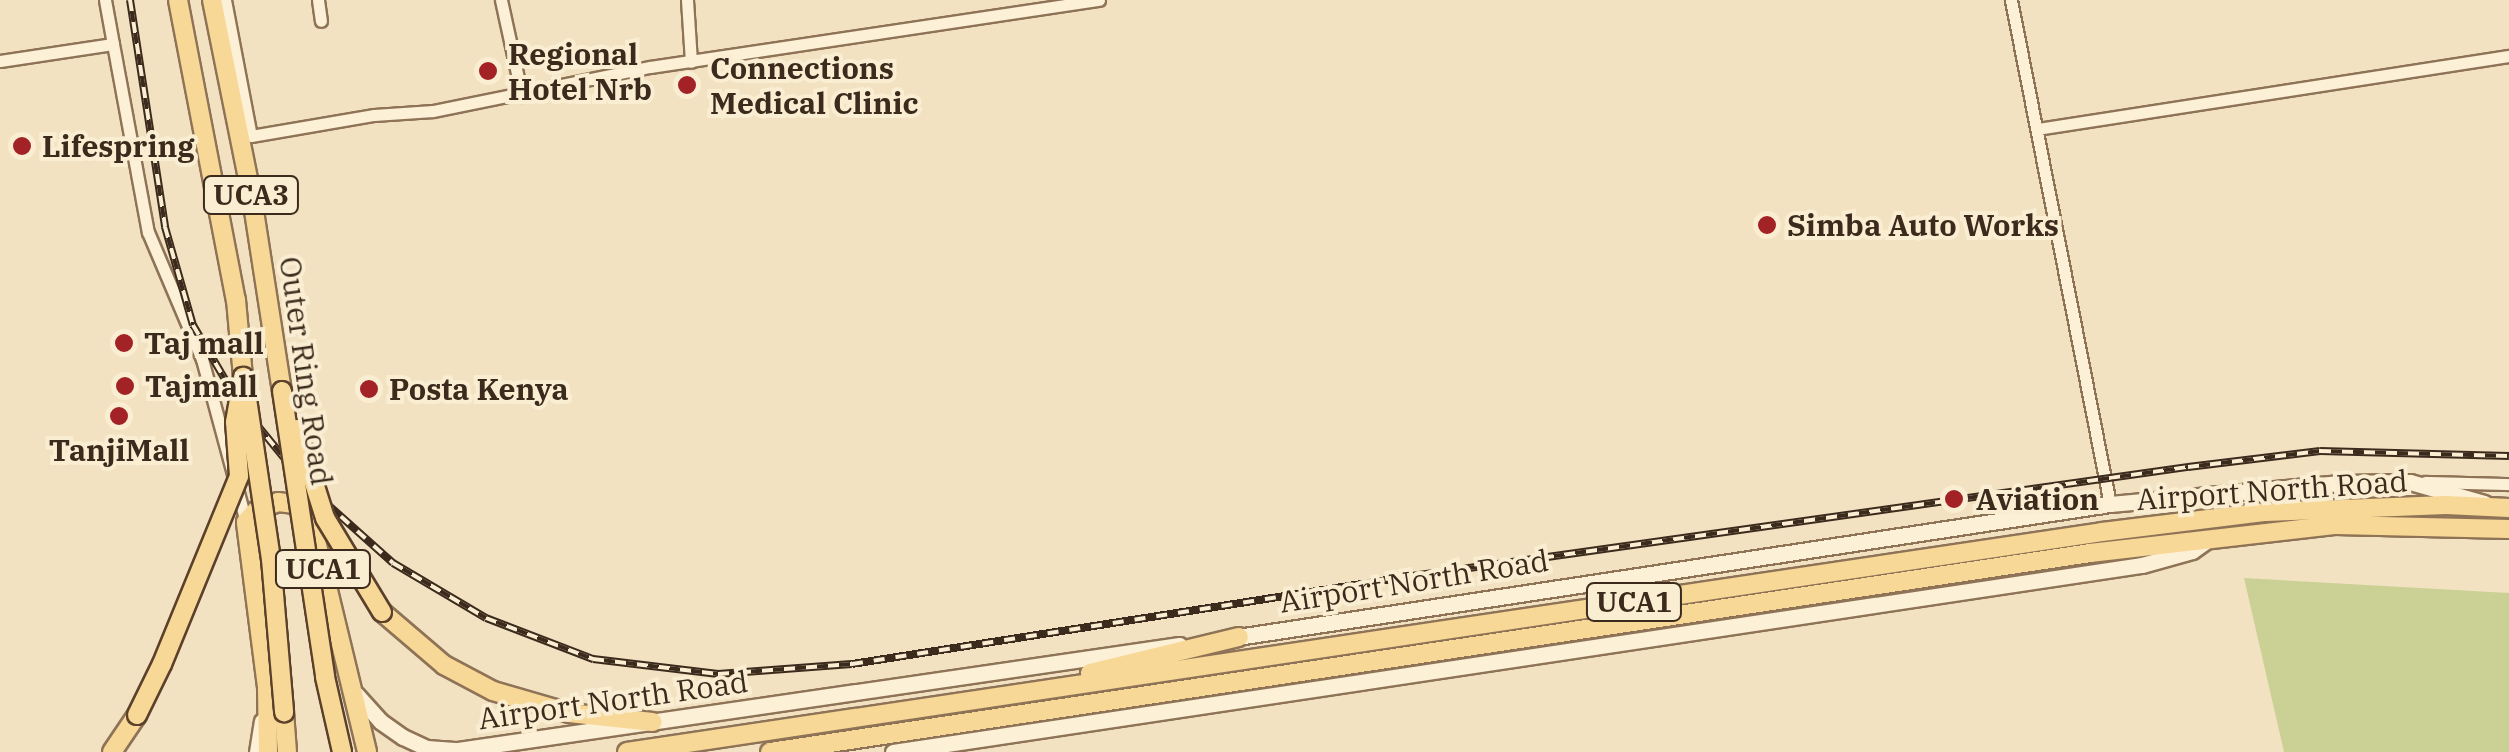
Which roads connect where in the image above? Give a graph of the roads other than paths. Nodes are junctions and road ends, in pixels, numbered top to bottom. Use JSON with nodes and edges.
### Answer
{"nodes":[{"id":1,"x":105,"y":0,"type":"edge"},
{"id":2,"x":178,"y":0,"type":"edge"},
{"id":3,"x":212,"y":0,"type":"edge"},
{"id":4,"x":225,"y":0,"type":"edge"},
{"id":5,"x":318,"y":0,"type":"edge"},
{"id":6,"x":500,"y":0,"type":"edge"},
{"id":7,"x":687,"y":0,"type":"edge"},
{"id":8,"x":1098,"y":0,"type":"edge"},
{"id":9,"x":2011,"y":0,"type":"edge"},
{"id":10,"x":321,"y":21,"type":"dead end"},
{"id":11,"x":113,"y":44,"type":"junction"},
{"id":12,"x":2509,"y":56,"type":"edge"},
{"id":13,"x":0,"y":61,"type":"edge"},
{"id":14,"x":691,"y":62,"type":"junction"},
{"id":15,"x":522,"y":96,"type":"junction"},
{"id":16,"x":2037,"y":129,"type":"junction"},
{"id":17,"x":244,"y":377,"type":"junction"},
{"id":18,"x":282,"y":392,"type":"junction"},
{"id":19,"x":2410,"y":482,"type":"junction"},
{"id":20,"x":2509,"y":484,"type":"edge"},
{"id":21,"x":2110,"y":504,"type":"junction"},
{"id":22,"x":2503,"y":508,"type":"edge"},
{"id":23,"x":246,"y":522,"type":"junction"},
{"id":24,"x":2509,"y":529,"type":"edge"},
{"id":25,"x":2212,"y":539,"type":"junction"},
{"id":26,"x":1239,"y":637,"type":"junction"},
{"id":27,"x":267,"y":687,"type":"junction"},
{"id":28,"x":1048,"y":689,"type":"junction"},
{"id":29,"x":356,"y":694,"type":"junction"},
{"id":30,"x":654,"y":722,"type":"junction"},
{"id":31,"x":778,"y":751,"type":"edge"},
{"id":32,"x":112,"y":752,"type":"edge"},
{"id":33,"x":257,"y":752,"type":"edge"},
{"id":34,"x":268,"y":752,"type":"edge"},
{"id":35,"x":287,"y":752,"type":"edge"},
{"id":36,"x":342,"y":752,"type":"edge"},
{"id":37,"x":367,"y":752,"type":"edge"},
{"id":38,"x":628,"y":752,"type":"edge"},
{"id":39,"x":770,"y":752,"type":"edge"},
{"id":40,"x":893,"y":752,"type":"edge"}],
"edges":[{"from":1,"to":11,"type":"street"},
{"from":2,"to":17,"type":"main road","name":"Outer Ring Road","number":"UCA3"},
{"from":3,"to":18,"type":"main road","name":"Outer Ring Road","number":"UCA3"},
{"from":4,"to":15,"type":"street"},
{"from":5,"to":10,"type":"street"},
{"from":6,"to":15,"type":"street"},
{"from":7,"to":14,"type":"street"},
{"from":8,"to":14,"type":"street"},
{"from":9,"to":16,"type":"street"},
{"from":11,"to":13,"type":"street"},
{"from":11,"to":23,"type":"street"},
{"from":12,"to":16,"type":"street"},
{"from":14,"to":15,"type":"street"},
{"from":16,"to":21,"type":"street"},
{"from":17,"to":32,"type":"main road","bridge":true},
{"from":17,"to":35,"type":"main road","name":"Outer Ring Road","number":"UCA3","bridge":true},
{"from":18,"to":30,"type":"main road","bridge":true},
{"from":18,"to":36,"type":"main road","name":"Outer Ring Road","number":"UCA3","bridge":true},
{"from":19,"to":20,"type":"street"},
{"from":19,"to":21,"type":"main road","name":"Airport North Road","number":"UCA1"},
{"from":19,"to":22,"type":"main road","name":"Airport North Road","number":"UCA1"},
{"from":21,"to":26,"type":"main road","name":"Airport North Road","number":"UCA1"},
{"from":22,"to":28,"type":"main road","name":"Airport North Road","number":"UCA1"},
{"from":23,"to":27,"type":"main road","number":"UCA1"},
{"from":23,"to":29,"type":"main road","number":"UCA1"},
{"from":24,"to":25,"type":"main road","name":"Airport North Road","number":"UCA1"},
{"from":25,"to":31,"type":"main road","name":"Airport North Road","number":"UCA1"},
{"from":25,"to":40,"type":"main road","name":"Airport North Road","number":"UCA1"},
{"from":26,"to":28,"type":"main road"},
{"from":26,"to":30,"type":"main road","name":"Airport North Road","number":"UCA1"},
{"from":27,"to":33,"type":"main road","number":"UCA1"},
{"from":27,"to":34,"type":"main road"},
{"from":28,"to":38,"type":"main road","name":"Airport North Road","number":"UCA1"},
{"from":29,"to":30,"type":"main road","name":"Airport North Road","number":"UCA1"},
{"from":29,"to":37,"type":"main road"},
{"from":31,"to":39,"type":"main road","name":"Airport North Road","number":"UCA1"}]}
